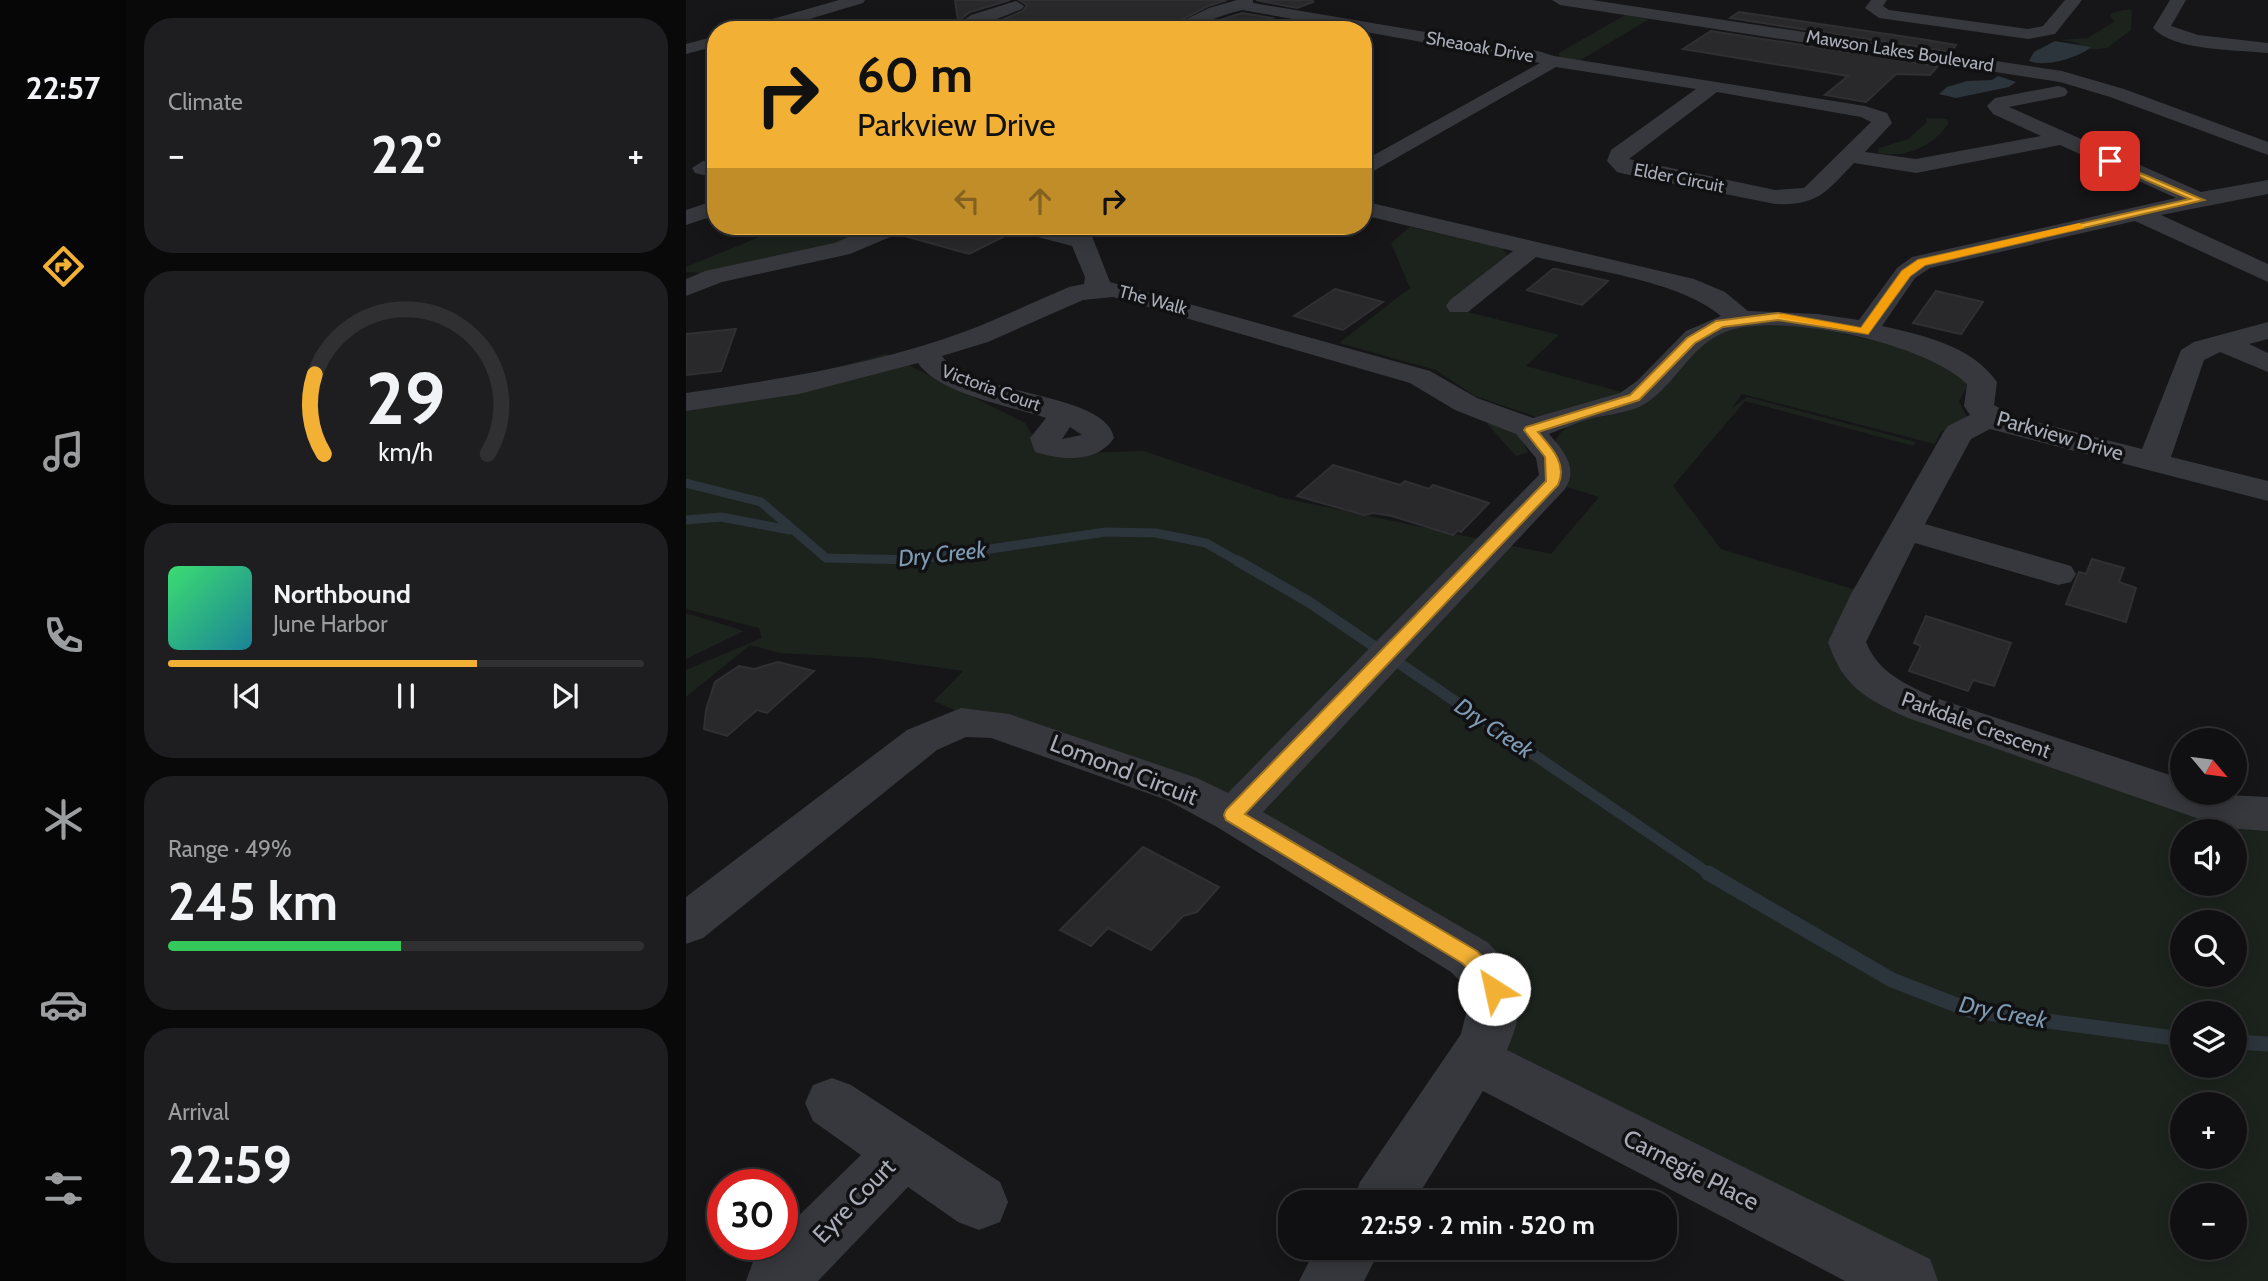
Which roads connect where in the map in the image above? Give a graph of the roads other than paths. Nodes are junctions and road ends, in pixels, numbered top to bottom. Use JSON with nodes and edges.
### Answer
{"nodes":[{"id":1,"x":801,"y":0,"type":"edge"},
{"id":2,"x":858,"y":0,"type":"edge"},
{"id":3,"x":1560,"y":0,"type":"edge"},
{"id":4,"x":1685,"y":0,"type":"edge"},
{"id":5,"x":2074,"y":0,"type":"edge"},
{"id":6,"x":2178,"y":0,"type":"edge"},
{"id":7,"x":1244,"y":3,"type":"edge"},
{"id":8,"x":1016,"y":6,"type":"dead end"},
{"id":9,"x":834,"y":7,"type":"junction"},
{"id":10,"x":1872,"y":9,"type":"edge"},
{"id":11,"x":1660,"y":15,"type":"junction"},
{"id":12,"x":785,"y":21,"type":"edge"},
{"id":13,"x":974,"y":21,"type":"edge"},
{"id":14,"x":1192,"y":21,"type":"edge"},
{"id":15,"x":1336,"y":21,"type":"edge"},
{"id":16,"x":1372,"y":28,"type":"edge"},
{"id":17,"x":1402,"y":34,"type":"junction"},
{"id":18,"x":707,"y":43,"type":"edge"},
{"id":19,"x":1372,"y":47,"type":"dead end"},
{"id":20,"x":2268,"y":48,"type":"edge"},
{"id":21,"x":686,"y":49,"type":"edge"},
{"id":22,"x":1550,"y":61,"type":"junction"},
{"id":23,"x":2060,"y":84,"type":"junction"},
{"id":24,"x":1713,"y":86,"type":"junction"},
{"id":25,"x":2231,"y":137,"type":"junction"},
{"id":26,"x":2060,"y":139,"type":"junction"},
{"id":27,"x":2268,"y":149,"type":"edge"},
{"id":28,"x":1849,"y":156,"type":"junction"},
{"id":29,"x":2268,"y":156,"type":"edge"},
{"id":30,"x":1372,"y":165,"type":"edge"},
{"id":31,"x":2261,"y":186,"type":"edge"},
{"id":32,"x":2199,"y":200,"type":"junction"},
{"id":33,"x":1372,"y":210,"type":"edge"},
{"id":34,"x":707,"y":211,"type":"edge"},
{"id":35,"x":2137,"y":213,"type":"junction"},
{"id":36,"x":686,"y":219,"type":"edge"},
{"id":37,"x":873,"y":235,"type":"edge"},
{"id":38,"x":1079,"y":235,"type":"edge"},
{"id":39,"x":1531,"y":248,"type":"junction"},
{"id":40,"x":2268,"y":274,"type":"edge"},
{"id":41,"x":690,"y":282,"type":"edge"},
{"id":42,"x":1096,"y":289,"type":"junction"},
{"id":43,"x":1459,"y":306,"type":"dead end"},
{"id":44,"x":1741,"y":319,"type":"junction"},
{"id":45,"x":2268,"y":330,"type":"edge"},
{"id":46,"x":1864,"y":332,"type":"junction"},
{"id":47,"x":2222,"y":343,"type":"junction"},
{"id":48,"x":927,"y":352,"type":"junction"},
{"id":49,"x":2268,"y":363,"type":"edge"},
{"id":50,"x":686,"y":402,"type":"edge"},
{"id":51,"x":1065,"y":414,"type":"dead end"},
{"id":52,"x":1989,"y":417,"type":"junction"},
{"id":53,"x":1530,"y":430,"type":"junction"},
{"id":54,"x":2153,"y":462,"type":"junction"},
{"id":55,"x":2268,"y":491,"type":"edge"},
{"id":56,"x":1905,"y":529,"type":"junction"},
{"id":57,"x":2057,"y":574,"type":"dead end"},
{"id":58,"x":2268,"y":814,"type":"edge"},
{"id":59,"x":1233,"y":815,"type":"junction"},
{"id":60,"x":686,"y":924,"type":"edge"},
{"id":61,"x":1474,"y":1060,"type":"junction"},
{"id":62,"x":832,"y":1103,"type":"dead end"},
{"id":63,"x":903,"y":1152,"type":"junction"},
{"id":64,"x":1389,"y":1190,"type":"edge"},
{"id":65,"x":979,"y":1202,"type":"dead end"},
{"id":66,"x":1343,"y":1260,"type":"edge"},
{"id":67,"x":776,"y":1281,"type":"edge"},
{"id":68,"x":1329,"y":1281,"type":"edge"},
{"id":69,"x":1908,"y":1281,"type":"edge"}],
"edges":[{"from":1,"to":9,"type":"street"},
{"from":2,"to":9,"type":"street"},
{"from":3,"to":11,"type":"street","name":"Mawson Lakes Boulevard"},
{"from":4,"to":11,"type":"street"},
{"from":5,"to":10,"type":"street"},
{"from":6,"to":20,"type":"street"},
{"from":7,"to":14,"type":"street"},
{"from":7,"to":15,"type":"street","name":"Sheaoak Drive"},
{"from":8,"to":13,"type":"street"},
{"from":9,"to":12,"type":"street"},
{"from":11,"to":23,"type":"street","name":"Mawson Lakes Boulevard"},
{"from":16,"to":17,"type":"street","name":"Sheaoak Drive"},
{"from":17,"to":19,"type":"street"},
{"from":17,"to":22,"type":"street","name":"Sheaoak Drive"},
{"from":18,"to":21,"type":"street"},
{"from":22,"to":24,"type":"street","name":"Elder Circuit"},
{"from":22,"to":30,"type":"street","name":"Sheaoak Drive"},
{"from":23,"to":25,"type":"street","name":"Mawson Lakes Boulevard"},
{"from":23,"to":26,"type":"street"},
{"from":24,"to":28,"type":"street","name":"Elder Circuit"},
{"from":24,"to":28,"type":"street","name":"Elder Circuit"},
{"from":25,"to":27,"type":"street","name":"Mawson Lakes Boulevard"},
{"from":25,"to":29,"type":"street","name":"Mawson Lakes Boulevard"},
{"from":26,"to":28,"type":"street"},
{"from":26,"to":32,"type":"street"},
{"from":31,"to":32,"type":"street"},
{"from":32,"to":35,"type":"street"},
{"from":33,"to":39,"type":"street"},
{"from":34,"to":36,"type":"street"},
{"from":35,"to":40,"type":"street"},
{"from":35,"to":46,"type":"street"},
{"from":37,"to":41,"type":"street"},
{"from":38,"to":42,"type":"street"},
{"from":39,"to":43,"type":"street"},
{"from":39,"to":44,"type":"street"},
{"from":42,"to":48,"type":"street","name":"The Walk"},
{"from":42,"to":53,"type":"street","name":"The Walk"},
{"from":44,"to":46,"type":"street","name":"Parkview Drive"},
{"from":44,"to":53,"type":"street","name":"Parkview Drive"},
{"from":45,"to":47,"type":"street"},
{"from":46,"to":52,"type":"street","name":"Parkview Drive"},
{"from":47,"to":49,"type":"street"},
{"from":47,"to":54,"type":"street"},
{"from":48,"to":50,"type":"street","name":"The Walk"},
{"from":48,"to":51,"type":"street","name":"Victoria Court"},
{"from":52,"to":54,"type":"street","name":"Parkview Drive"},
{"from":52,"to":56,"type":"street","name":"Parkdale Crescent"},
{"from":53,"to":59,"type":"street"},
{"from":54,"to":55,"type":"street","name":"Parkview Drive"},
{"from":56,"to":57,"type":"street"},
{"from":56,"to":58,"type":"street","name":"Parkdale Crescent"},
{"from":59,"to":60,"type":"street","name":"Lomond Circuit"},
{"from":59,"to":61,"type":"street","name":"Lomond Circuit"},
{"from":61,"to":64,"type":"street","name":"Lomond Circuit"},
{"from":61,"to":69,"type":"street","name":"Carnegie Place"},
{"from":62,"to":63,"type":"street","name":"Eyre Court"},
{"from":63,"to":65,"type":"street","name":"Eyre Court"},
{"from":63,"to":67,"type":"street","name":"Eyre Court"},
{"from":66,"to":68,"type":"street"}]}
